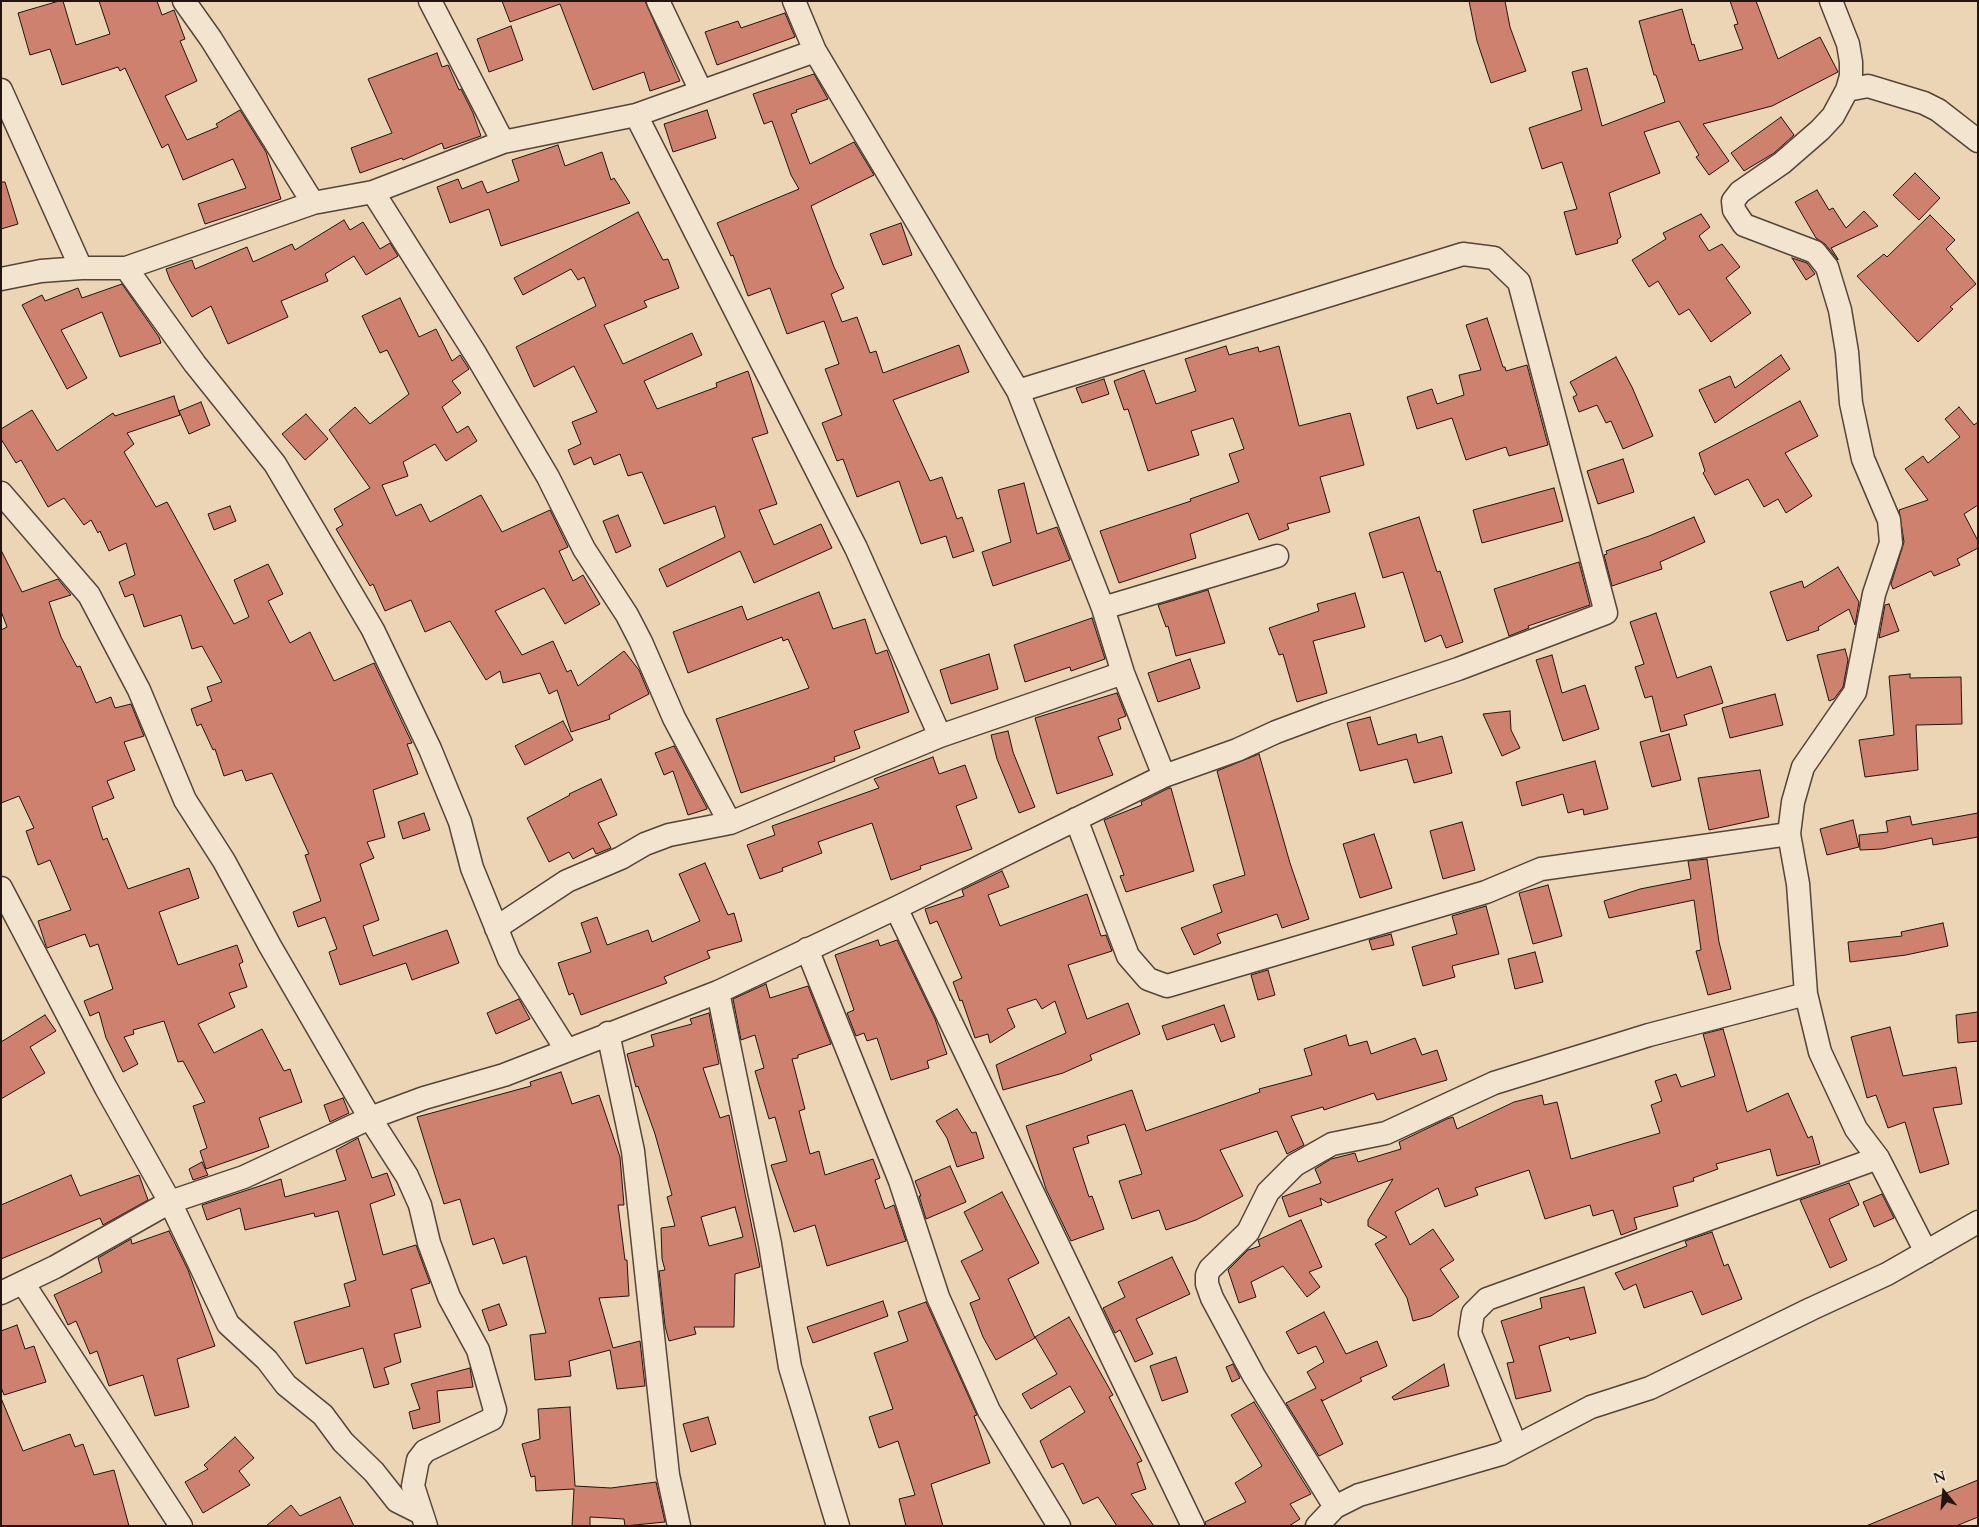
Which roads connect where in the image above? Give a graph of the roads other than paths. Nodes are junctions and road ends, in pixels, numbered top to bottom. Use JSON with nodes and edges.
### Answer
{"nodes":[{"id":1,"x":184,"y":1,"type":"edge"},
{"id":2,"x":430,"y":1,"type":"edge"},
{"id":3,"x":658,"y":1,"type":"edge"},
{"id":4,"x":794,"y":1,"type":"edge"},
{"id":5,"x":1831,"y":1,"type":"edge"},
{"id":6,"x":815,"y":51,"type":"junction"},
{"id":7,"x":1855,"y":82,"type":"junction"},
{"id":8,"x":1,"y":90,"type":"edge"},
{"id":9,"x":701,"y":91,"type":"junction"},
{"id":10,"x":636,"y":115,"type":"junction"},
{"id":11,"x":1978,"y":141,"type":"edge"},
{"id":12,"x":503,"y":142,"type":"junction"},
{"id":13,"x":373,"y":192,"type":"junction"},
{"id":14,"x":313,"y":203,"type":"junction"},
{"id":15,"x":81,"y":268,"type":"junction"},
{"id":16,"x":126,"y":268,"type":"junction"},
{"id":17,"x":1,"y":279,"type":"edge"},
{"id":18,"x":1018,"y":391,"type":"junction"},
{"id":19,"x":1,"y":494,"type":"edge"},
{"id":20,"x":1277,"y":556,"type":"dead end"},
{"id":21,"x":1103,"y":608,"type":"junction"},
{"id":22,"x":1123,"y":673,"type":"junction"},
{"id":23,"x":940,"y":736,"type":"junction"},
{"id":24,"x":1164,"y":776,"type":"junction"},
{"id":25,"x":1076,"y":819,"type":"junction"},
{"id":26,"x":730,"y":823,"type":"junction"},
{"id":27,"x":1789,"y":834,"type":"junction"},
{"id":28,"x":1,"y":888,"type":"edge"},
{"id":29,"x":896,"y":908,"type":"junction"},
{"id":30,"x":496,"y":928,"type":"junction"},
{"id":31,"x":807,"y":949,"type":"junction"},
{"id":32,"x":718,"y":992,"type":"junction"},
{"id":33,"x":1806,"y":994,"type":"junction"},
{"id":34,"x":608,"y":1033,"type":"junction"},
{"id":35,"x":566,"y":1050,"type":"junction"},
{"id":36,"x":370,"y":1118,"type":"junction"},
{"id":37,"x":1878,"y":1158,"type":"junction"},
{"id":38,"x":170,"y":1202,"type":"junction"},
{"id":39,"x":1978,"y":1222,"type":"edge"},
{"id":40,"x":1926,"y":1252,"type":"junction"},
{"id":41,"x":23,"y":1283,"type":"junction"},
{"id":42,"x":1,"y":1293,"type":"edge"},
{"id":43,"x":1516,"y":1446,"type":"junction"},
{"id":44,"x":1335,"y":1508,"type":"junction"},
{"id":45,"x":423,"y":1519,"type":"edge"},
{"id":46,"x":180,"y":1526,"type":"edge"},
{"id":47,"x":679,"y":1526,"type":"edge"},
{"id":48,"x":838,"y":1526,"type":"edge"},
{"id":49,"x":1059,"y":1526,"type":"edge"},
{"id":50,"x":1193,"y":1526,"type":"edge"},
{"id":51,"x":1317,"y":1526,"type":"edge"}],
"edges":[{"from":1,"to":14,"type":"street"},
{"from":2,"to":12,"type":"street"},
{"from":3,"to":9,"type":"street"},
{"from":4,"to":6,"type":"street"},
{"from":5,"to":7,"type":"street"},
{"from":6,"to":9,"type":"street"},
{"from":6,"to":18,"type":"street"},
{"from":7,"to":11,"type":"street"},
{"from":7,"to":27,"type":"street"},
{"from":8,"to":15,"type":"street"},
{"from":9,"to":10,"type":"street"},
{"from":10,"to":12,"type":"street"},
{"from":10,"to":23,"type":"street"},
{"from":12,"to":13,"type":"street"},
{"from":13,"to":14,"type":"street"},
{"from":13,"to":26,"type":"street"},
{"from":14,"to":16,"type":"street"},
{"from":15,"to":16,"type":"street"},
{"from":15,"to":17,"type":"street"},
{"from":16,"to":30,"type":"street"},
{"from":18,"to":21,"type":"street"},
{"from":18,"to":24,"type":"street"},
{"from":19,"to":36,"type":"street"},
{"from":20,"to":21,"type":"street"},
{"from":21,"to":22,"type":"street"},
{"from":22,"to":23,"type":"street"},
{"from":22,"to":24,"type":"street"},
{"from":23,"to":26,"type":"street"},
{"from":24,"to":25,"type":"street"},
{"from":25,"to":27,"type":"street"},
{"from":25,"to":29,"type":"street"},
{"from":26,"to":30,"type":"street"},
{"from":27,"to":33,"type":"street"},
{"from":28,"to":38,"type":"street"},
{"from":29,"to":31,"type":"street"},
{"from":29,"to":50,"type":"street"},
{"from":30,"to":35,"type":"street"},
{"from":31,"to":32,"type":"street"},
{"from":31,"to":49,"type":"street"},
{"from":32,"to":34,"type":"street"},
{"from":32,"to":48,"type":"street"},
{"from":33,"to":37,"type":"street"},
{"from":33,"to":44,"type":"street"},
{"from":34,"to":35,"type":"street"},
{"from":34,"to":47,"type":"street"},
{"from":35,"to":36,"type":"street"},
{"from":36,"to":38,"type":"street"},
{"from":36,"to":45,"type":"street"},
{"from":37,"to":40,"type":"street"},
{"from":37,"to":43,"type":"street"},
{"from":38,"to":41,"type":"street"},
{"from":38,"to":45,"type":"street"},
{"from":39,"to":40,"type":"street"},
{"from":40,"to":43,"type":"street"},
{"from":41,"to":42,"type":"street"},
{"from":41,"to":46,"type":"street"},
{"from":43,"to":44,"type":"street"},
{"from":44,"to":51,"type":"street"}]}
